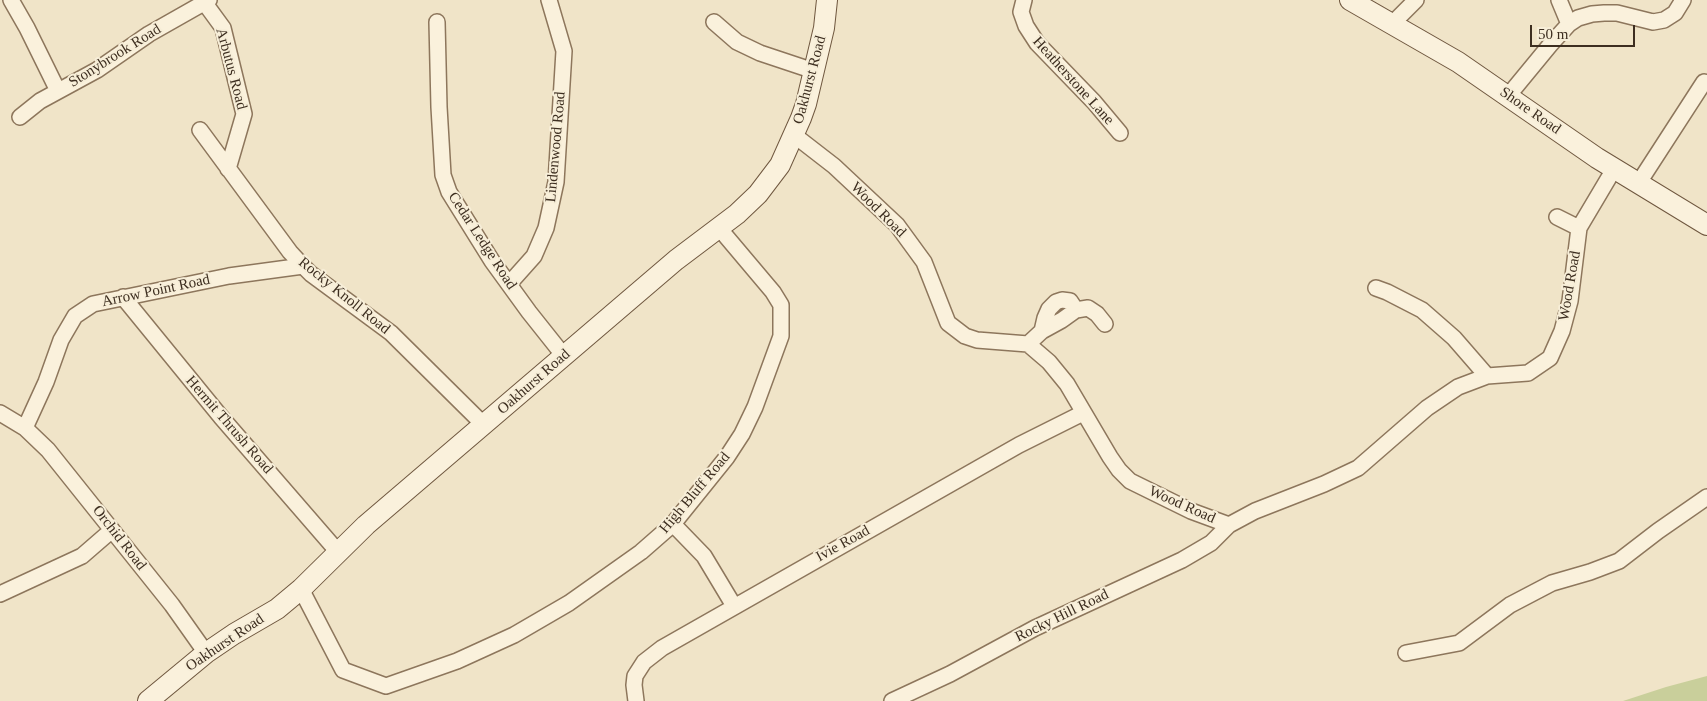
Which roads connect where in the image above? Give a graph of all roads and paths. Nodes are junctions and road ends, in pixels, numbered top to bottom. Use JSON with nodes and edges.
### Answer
{"nodes":[{"id":1,"x":11,"y":0,"type":"edge"},
{"id":2,"x":549,"y":0,"type":"edge"},
{"id":3,"x":827,"y":0,"type":"edge"},
{"id":4,"x":1024,"y":0,"type":"edge"},
{"id":5,"x":1350,"y":0,"type":"edge"},
{"id":6,"x":1416,"y":0,"type":"edge"},
{"id":7,"x":1559,"y":0,"type":"edge"},
{"id":8,"x":1683,"y":0,"type":"edge"},
{"id":9,"x":206,"y":1,"type":"edge"},
{"id":10,"x":438,"y":22,"type":"dead end"},
{"id":11,"x":714,"y":22,"type":"dead end"},
{"id":12,"x":1392,"y":24,"type":"junction"},
{"id":13,"x":1569,"y":24,"type":"junction"},
{"id":14,"x":814,"y":71,"type":"junction"},
{"id":15,"x":1704,"y":82,"type":"dead end"},
{"id":16,"x":58,"y":91,"type":"junction"},
{"id":17,"x":1508,"y":96,"type":"junction"},
{"id":18,"x":20,"y":117,"type":"dead end"},
{"id":19,"x":200,"y":130,"type":"dead end"},
{"id":20,"x":1120,"y":133,"type":"dead end"},
{"id":21,"x":794,"y":135,"type":"junction"},
{"id":22,"x":228,"y":169,"type":"junction"},
{"id":23,"x":1614,"y":169,"type":"junction"},
{"id":24,"x":1638,"y":184,"type":"junction"},
{"id":25,"x":1557,"y":217,"type":"dead end"},
{"id":26,"x":1707,"y":225,"type":"edge"},
{"id":27,"x":719,"y":228,"type":"junction"},
{"id":28,"x":1579,"y":228,"type":"junction"},
{"id":29,"x":302,"y":266,"type":"junction"},
{"id":30,"x":509,"y":284,"type":"junction"},
{"id":31,"x":1376,"y":288,"type":"dead end"},
{"id":32,"x":123,"y":297,"type":"junction"},
{"id":33,"x":1105,"y":324,"type":"dead end"},
{"id":34,"x":1028,"y":344,"type":"junction"},
{"id":35,"x":564,"y":356,"type":"junction"},
{"id":36,"x":1487,"y":376,"type":"junction"},
{"id":37,"x":1083,"y":412,"type":"junction"},
{"id":38,"x":0,"y":413,"type":"edge"},
{"id":39,"x":484,"y":425,"type":"junction"},
{"id":40,"x":25,"y":428,"type":"junction"},
{"id":41,"x":1707,"y":497,"type":"edge"},
{"id":42,"x":674,"y":524,"type":"junction"},
{"id":43,"x":1229,"y":525,"type":"junction"},
{"id":44,"x":112,"y":530,"type":"junction"},
{"id":45,"x":338,"y":552,"type":"junction"},
{"id":46,"x":301,"y":589,"type":"junction"},
{"id":47,"x":0,"y":594,"type":"edge"},
{"id":48,"x":734,"y":606,"type":"junction"},
{"id":49,"x":1406,"y":653,"type":"dead end"},
{"id":50,"x":206,"y":654,"type":"junction"},
{"id":51,"x":148,"y":701,"type":"edge"},
{"id":52,"x":636,"y":701,"type":"edge"},
{"id":53,"x":892,"y":701,"type":"edge"}],
"edges":[{"from":1,"to":16,"type":"street","name":"Stonybrook Road"},
{"from":2,"to":30,"type":"street","name":"Lindenwood Road"},
{"from":3,"to":14,"type":"street","name":"Oakhurst Road"},
{"from":4,"to":20,"type":"street","name":"Heatherstone Lane"},
{"from":5,"to":12,"type":"street","name":"Shore Road"},
{"from":6,"to":12,"type":"street"},
{"from":7,"to":13,"type":"street"},
{"from":8,"to":13,"type":"street"},
{"from":9,"to":16,"type":"street","name":"Stonybrook Road"},
{"from":9,"to":22,"type":"street","name":"Arbutus Road"},
{"from":10,"to":30,"type":"street","name":"Cedar Ledge Road"},
{"from":11,"to":14,"type":"street"},
{"from":12,"to":17,"type":"street","name":"Shore Road"},
{"from":13,"to":17,"type":"street"},
{"from":14,"to":21,"type":"street","name":"Oakhurst Road"},
{"from":15,"to":24,"type":"street"},
{"from":16,"to":18,"type":"street"},
{"from":17,"to":23,"type":"street","name":"Shore Road"},
{"from":19,"to":22,"type":"street","name":"Rocky Knoll Road"},
{"from":21,"to":27,"type":"street","name":"Oakhurst Road"},
{"from":21,"to":34,"type":"street","name":"Wood Road"},
{"from":22,"to":29,"type":"street","name":"Rocky Knoll Road"},
{"from":23,"to":24,"type":"street","name":"Shore Road"},
{"from":23,"to":28,"type":"street","name":"Wood Road"},
{"from":24,"to":26,"type":"street","name":"Shore Road"},
{"from":25,"to":28,"type":"street"},
{"from":27,"to":35,"type":"street","name":"Oakhurst Road"},
{"from":27,"to":42,"type":"street","name":"High Bluff Road"},
{"from":28,"to":36,"type":"street","name":"Wood Road"},
{"from":29,"to":32,"type":"street","name":"Arrow Point Road"},
{"from":29,"to":39,"type":"street","name":"Rocky Knoll Road"},
{"from":30,"to":35,"type":"street","name":"Cedar Ledge Road"},
{"from":31,"to":36,"type":"street"},
{"from":32,"to":40,"type":"street","name":"Arrow Point Road"},
{"from":32,"to":45,"type":"street","name":"Hermit Thrush Road"},
{"from":33,"to":34,"type":"street"},
{"from":34,"to":37,"type":"street","name":"Wood Road"},
{"from":35,"to":39,"type":"street","name":"Oakhurst Road"},
{"from":36,"to":43,"type":"street","name":"Wood Road"},
{"from":37,"to":43,"type":"street","name":"Wood Road"},
{"from":37,"to":48,"type":"street","name":"Ivie Road"},
{"from":38,"to":40,"type":"street","name":"Orchid Road"},
{"from":39,"to":45,"type":"street","name":"Oakhurst Road"},
{"from":40,"to":44,"type":"street","name":"Orchid Road"},
{"from":41,"to":49,"type":"street"},
{"from":42,"to":46,"type":"street","name":"High Bluff Road"},
{"from":42,"to":48,"type":"street"},
{"from":43,"to":53,"type":"street","name":"Rocky Hill Road"},
{"from":44,"to":47,"type":"street"},
{"from":44,"to":50,"type":"street","name":"Orchid Road"},
{"from":45,"to":46,"type":"street","name":"Oakhurst Road"},
{"from":46,"to":50,"type":"street","name":"Oakhurst Road"},
{"from":48,"to":52,"type":"street","name":"Ivie Road"},
{"from":50,"to":51,"type":"street","name":"Oakhurst Road"}]}
